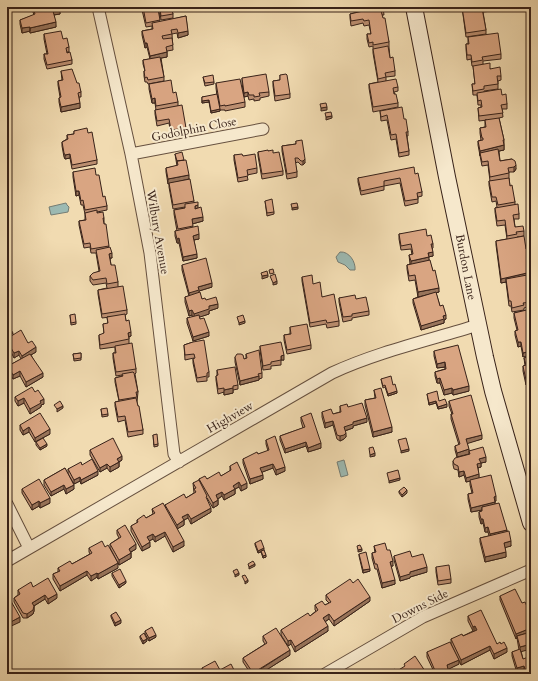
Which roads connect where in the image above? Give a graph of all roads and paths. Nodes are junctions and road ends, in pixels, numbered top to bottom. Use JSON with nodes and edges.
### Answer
{"nodes":[{"id":1,"x":98,"y":7,"type":"edge"},
{"id":2,"x":414,"y":7,"type":"edge"},
{"id":3,"x":263,"y":128,"type":"dead end"},
{"id":4,"x":131,"y":154,"type":"junction"},
{"id":5,"x":478,"y":325,"type":"junction"},
{"id":6,"x":179,"y":462,"type":"junction"},
{"id":7,"x":7,"y":504,"type":"edge"},
{"id":8,"x":531,"y":523,"type":"edge"},
{"id":9,"x":29,"y":548,"type":"junction"},
{"id":10,"x":7,"y":561,"type":"edge"},
{"id":11,"x":531,"y":570,"type":"edge"},
{"id":12,"x":325,"y":674,"type":"edge"}],
"edges":[{"from":1,"to":4,"type":"street","name":"Wilbury Avenue"},
{"from":2,"to":5,"type":"street","name":"Burdon Lane"},
{"from":3,"to":4,"type":"street","name":"Godolphin Close"},
{"from":4,"to":6,"type":"street","name":"Wilbury Avenue"},
{"from":5,"to":6,"type":"street","name":"Highview"},
{"from":5,"to":8,"type":"street","name":"Burdon Lane"},
{"from":6,"to":9,"type":"street","name":"Highview"},
{"from":7,"to":9,"type":"street"},
{"from":9,"to":10,"type":"street","name":"Highview"},
{"from":11,"to":12,"type":"street","name":"Downs Side"}]}
